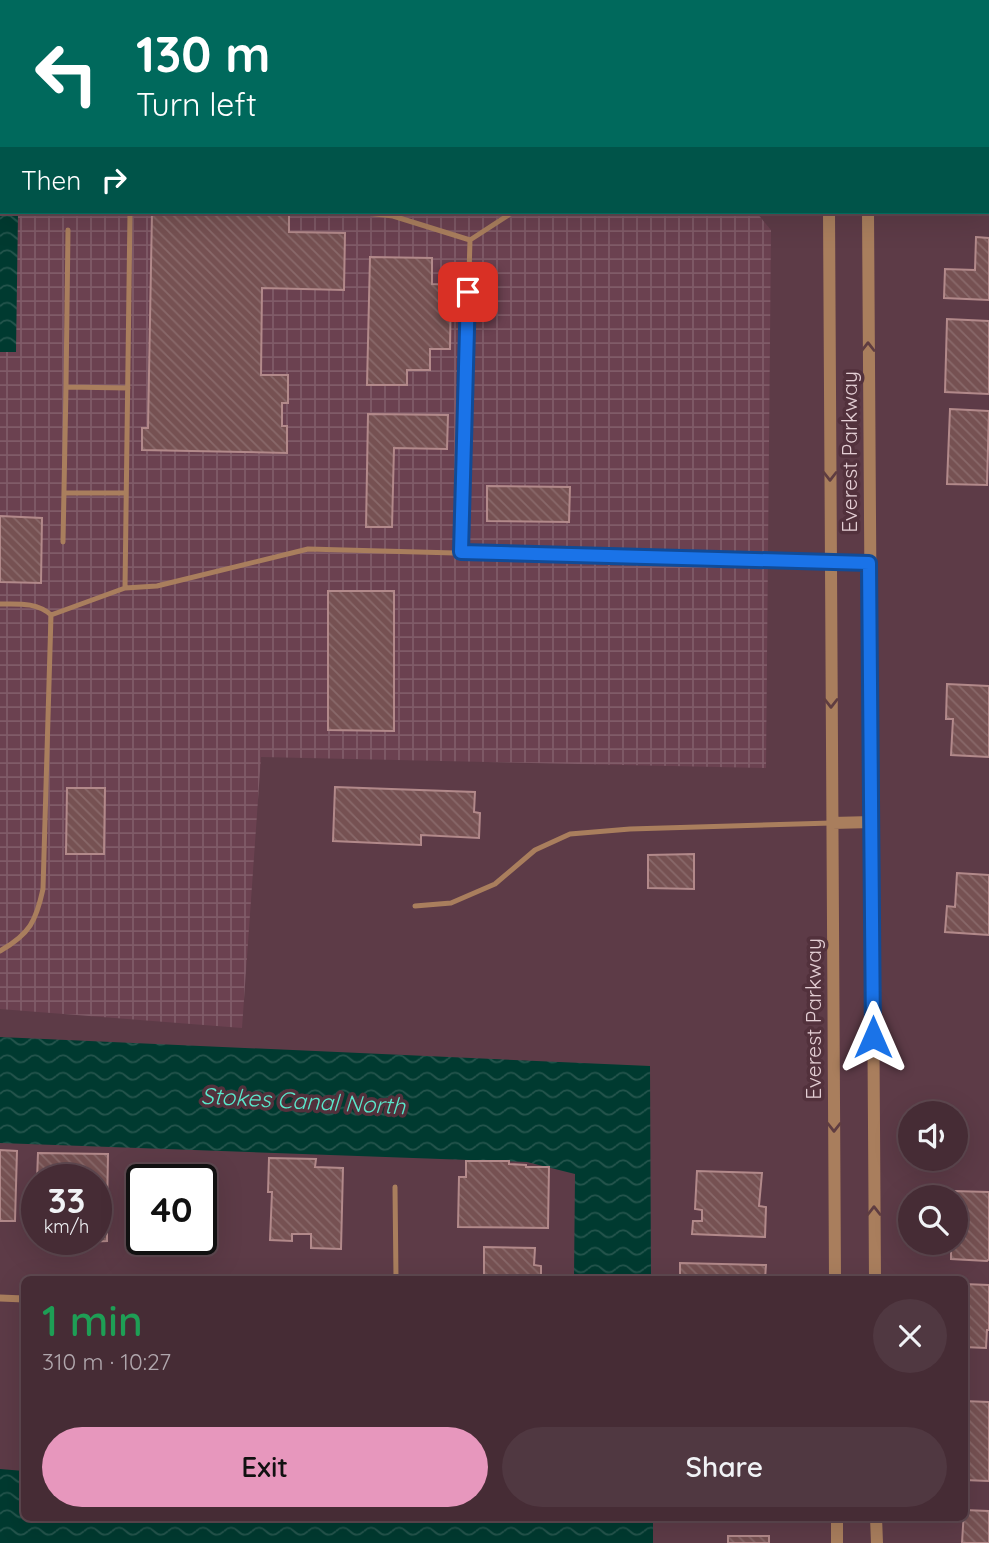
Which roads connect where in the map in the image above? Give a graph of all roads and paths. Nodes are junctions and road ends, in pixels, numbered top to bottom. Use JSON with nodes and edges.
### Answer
{"nodes":[{"id":1,"x":130,"y":214,"type":"edge"},
{"id":2,"x":376,"y":214,"type":"edge"},
{"id":3,"x":510,"y":214,"type":"edge"},
{"id":4,"x":829,"y":214,"type":"edge"},
{"id":5,"x":868,"y":214,"type":"edge"},
{"id":6,"x":68,"y":230,"type":"dead end"},
{"id":7,"x":470,"y":240,"type":"junction"},
{"id":8,"x":65,"y":387,"type":"junction"},
{"id":9,"x":128,"y":388,"type":"junction"},
{"id":10,"x":64,"y":493,"type":"junction"},
{"id":11,"x":126,"y":493,"type":"junction"},
{"id":12,"x":63,"y":542,"type":"dead end"},
{"id":13,"x":461,"y":552,"type":"junction"},
{"id":14,"x":830,"y":563,"type":"junction"},
{"id":15,"x":869,"y":563,"type":"junction"},
{"id":16,"x":125,"y":588,"type":"junction"},
{"id":17,"x":0,"y":604,"type":"edge"},
{"id":18,"x":51,"y":615,"type":"junction"},
{"id":19,"x":872,"y":822,"type":"junction"},
{"id":20,"x":832,"y":823,"type":"junction"},
{"id":21,"x":415,"y":906,"type":"dead end"},
{"id":22,"x":0,"y":951,"type":"edge"},
{"id":23,"x":395,"y":1187,"type":"dead end"},
{"id":24,"x":396,"y":1276,"type":"edge"},
{"id":25,"x":835,"y":1276,"type":"edge"},
{"id":26,"x":875,"y":1276,"type":"edge"},
{"id":27,"x":0,"y":1298,"type":"edge"},
{"id":28,"x":21,"y":1299,"type":"edge"},
{"id":29,"x":837,"y":1521,"type":"edge"},
{"id":30,"x":876,"y":1521,"type":"edge"},
{"id":31,"x":837,"y":1543,"type":"edge"},
{"id":32,"x":877,"y":1543,"type":"edge"}],
"edges":[{"from":1,"to":9,"type":"lane"},
{"from":2,"to":7,"type":"lane"},
{"from":3,"to":7,"type":"lane"},
{"from":4,"to":14,"type":"street","name":"Everest Parkway","one_way":true},
{"from":15,"to":5,"type":"street","name":"Everest Parkway","one_way":true},
{"from":6,"to":8,"type":"lane"},
{"from":7,"to":13,"type":"lane"},
{"from":8,"to":9,"type":"lane"},
{"from":8,"to":10,"type":"lane"},
{"from":9,"to":11,"type":"lane"},
{"from":10,"to":11,"type":"lane"},
{"from":10,"to":12,"type":"lane"},
{"from":11,"to":16,"type":"lane"},
{"from":13,"to":14,"type":"lane"},
{"from":13,"to":16,"type":"lane"},
{"from":14,"to":15,"type":"street"},
{"from":14,"to":20,"type":"street","name":"Everest Parkway","one_way":true},
{"from":15,"to":19,"type":"street","name":"Everest Parkway"},
{"from":16,"to":18,"type":"lane"},
{"from":17,"to":18,"type":"lane"},
{"from":18,"to":22,"type":"lane"},
{"from":19,"to":20,"type":"street"},
{"from":26,"to":19,"type":"street","name":"Everest Parkway","one_way":true},
{"from":20,"to":21,"type":"lane"},
{"from":20,"to":25,"type":"street","name":"Everest Parkway","one_way":true},
{"from":23,"to":24,"type":"lane"},
{"from":27,"to":28,"type":"street"},
{"from":29,"to":31,"type":"street"},
{"from":30,"to":32,"type":"street"}]}
